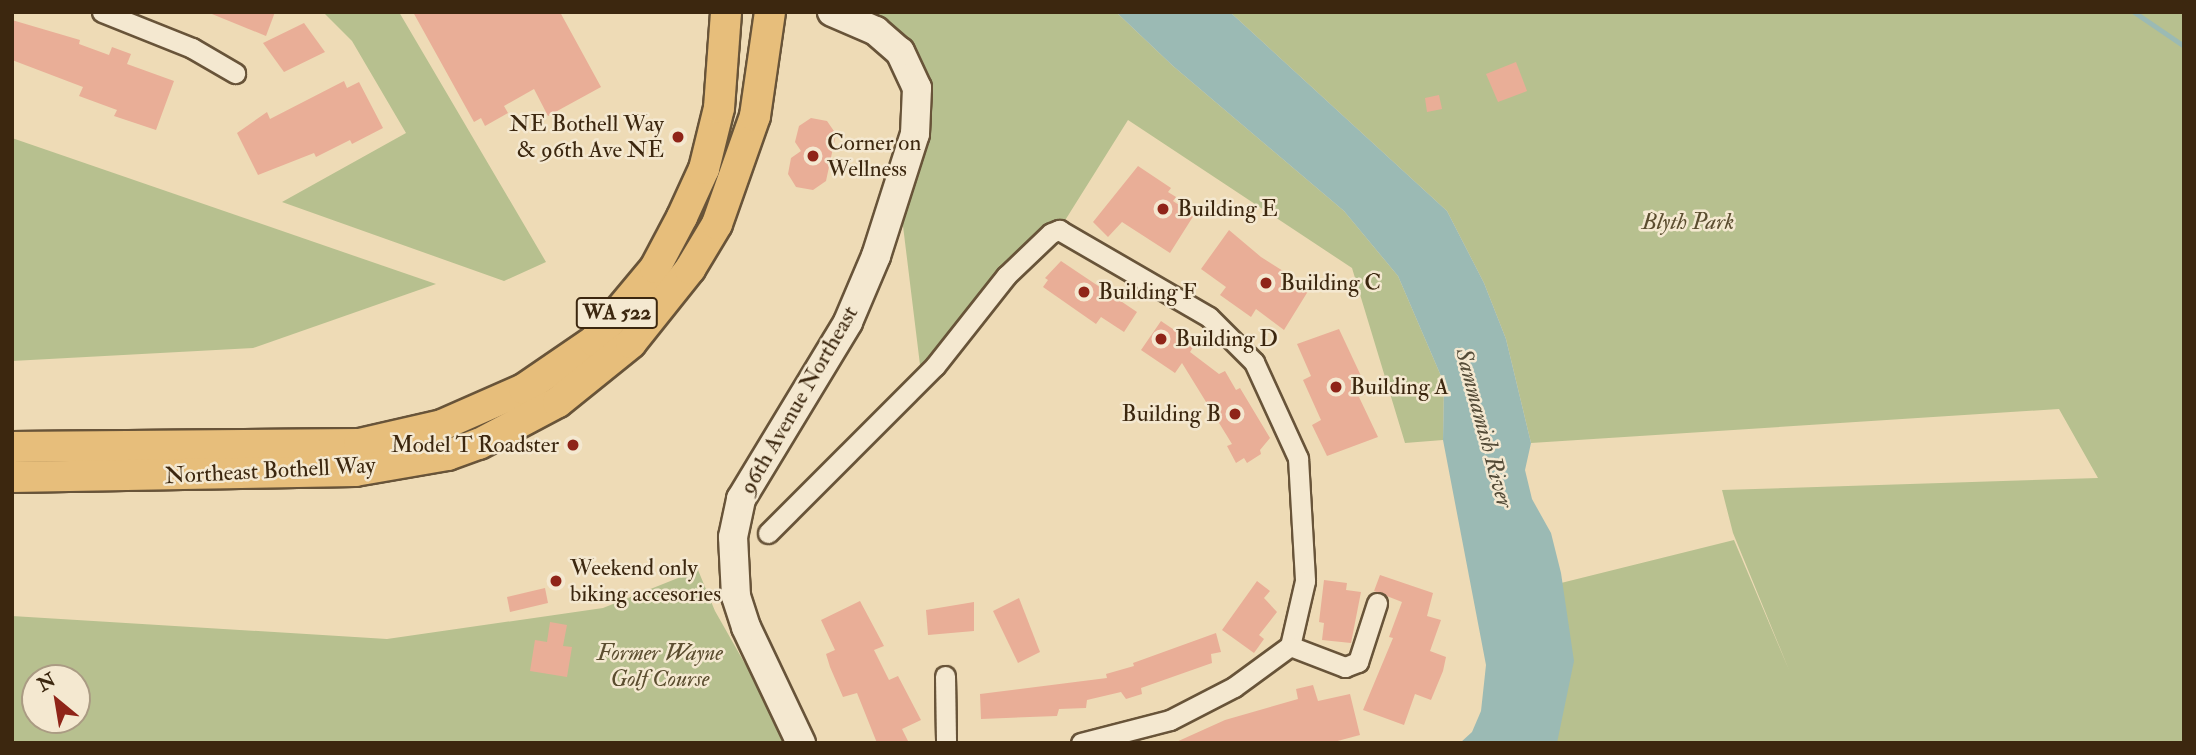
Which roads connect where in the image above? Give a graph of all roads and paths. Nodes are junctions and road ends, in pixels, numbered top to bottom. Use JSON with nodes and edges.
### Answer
{"nodes":[{"id":1,"x":102,"y":12,"type":"edge"},
{"id":2,"x":726,"y":12,"type":"edge"},
{"id":3,"x":770,"y":12,"type":"edge"},
{"id":4,"x":832,"y":12,"type":"edge"},
{"id":5,"x":235,"y":73,"type":"dead end"},
{"id":6,"x":93,"y":446,"type":"junction"},
{"id":7,"x":12,"y":447,"type":"edge"},
{"id":8,"x":12,"y":468,"type":"edge"},
{"id":9,"x":12,"y":477,"type":"edge"},
{"id":10,"x":768,"y":533,"type":"dead end"},
{"id":11,"x":1377,"y":603,"type":"dead end"},
{"id":12,"x":1290,"y":646,"type":"junction"},
{"id":13,"x":945,"y":677,"type":"dead end"},
{"id":14,"x":801,"y":743,"type":"edge"},
{"id":15,"x":946,"y":743,"type":"edge"},
{"id":16,"x":1081,"y":743,"type":"edge"}],
"edges":[{"from":1,"to":5,"type":"street"},
{"from":2,"to":6,"type":"main road","name":"Northeast Bothell Way","number":"WA 522"},
{"from":3,"to":9,"type":"main road","name":"Northeast Bothell Way","number":"WA 522"},
{"from":4,"to":14,"type":"main road","name":"96th Avenue Northeast"},
{"from":6,"to":7,"type":"main road","name":"Northeast Bothell Way","number":"WA 522"},
{"from":6,"to":8,"type":"main road"},
{"from":10,"to":12,"type":"street"},
{"from":11,"to":12,"type":"street"},
{"from":12,"to":16,"type":"street"},
{"from":13,"to":15,"type":"street"}]}
